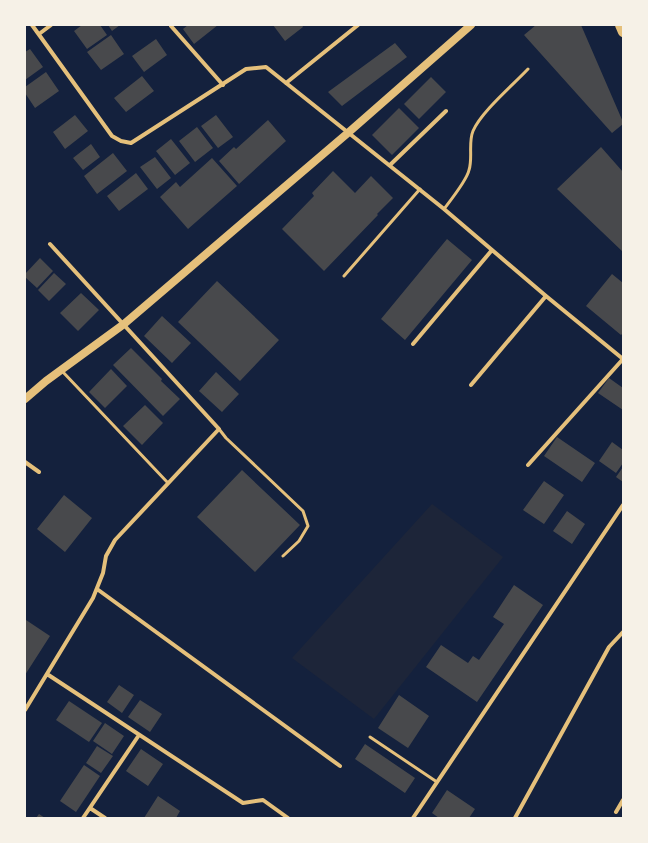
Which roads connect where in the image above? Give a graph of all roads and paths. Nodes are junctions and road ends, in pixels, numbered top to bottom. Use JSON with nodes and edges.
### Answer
{"nodes":[{"id":1,"x":32,"y":25,"type":"edge"},
{"id":2,"x":51,"y":25,"type":"edge"},
{"id":3,"x":171,"y":25,"type":"edge"},
{"id":4,"x":358,"y":25,"type":"edge"},
{"id":5,"x":471,"y":25,"type":"edge"},
{"id":6,"x":620,"y":25,"type":"edge"},
{"id":7,"x":623,"y":32,"type":"edge"},
{"id":8,"x":39,"y":34,"type":"junction"},
{"id":9,"x":528,"y":69,"type":"dead end"},
{"id":10,"x":286,"y":83,"type":"junction"},
{"id":11,"x":223,"y":85,"type":"junction"},
{"id":12,"x":446,"y":111,"type":"dead end"},
{"id":13,"x":349,"y":132,"type":"junction"},
{"id":14,"x":390,"y":165,"type":"junction"},
{"id":15,"x":420,"y":189,"type":"junction"},
{"id":16,"x":444,"y":209,"type":"junction"},
{"id":17,"x":50,"y":244,"type":"dead end"},
{"id":18,"x":492,"y":250,"type":"junction"},
{"id":19,"x":344,"y":276,"type":"dead end"},
{"id":20,"x":546,"y":296,"type":"junction"},
{"id":21,"x":124,"y":324,"type":"junction"},
{"id":22,"x":413,"y":344,"type":"dead end"},
{"id":23,"x":623,"y":359,"type":"edge"},
{"id":24,"x":61,"y":371,"type":"junction"},
{"id":25,"x":471,"y":385,"type":"dead end"},
{"id":26,"x":25,"y":399,"type":"edge"},
{"id":27,"x":219,"y":429,"type":"junction"},
{"id":28,"x":25,"y":462,"type":"edge"},
{"id":29,"x":528,"y":465,"type":"dead end"},
{"id":30,"x":39,"y":472,"type":"dead end"},
{"id":31,"x":168,"y":483,"type":"junction"},
{"id":32,"x":623,"y":505,"type":"edge"},
{"id":33,"x":283,"y":556,"type":"dead end"},
{"id":34,"x":97,"y":589,"type":"junction"},
{"id":35,"x":623,"y":632,"type":"edge"},
{"id":36,"x":47,"y":674,"type":"junction"},
{"id":37,"x":25,"y":710,"type":"edge"},
{"id":38,"x":139,"y":735,"type":"junction"},
{"id":39,"x":370,"y":737,"type":"dead end"},
{"id":40,"x":340,"y":766,"type":"dead end"},
{"id":41,"x":436,"y":782,"type":"junction"},
{"id":42,"x":623,"y":800,"type":"edge"},
{"id":43,"x":90,"y":808,"type":"junction"},
{"id":44,"x":616,"y":812,"type":"dead end"},
{"id":45,"x":517,"y":817,"type":"edge"},
{"id":46,"x":83,"y":818,"type":"edge"},
{"id":47,"x":105,"y":818,"type":"edge"},
{"id":48,"x":288,"y":818,"type":"edge"},
{"id":49,"x":413,"y":818,"type":"edge"}],
"edges":[{"from":1,"to":8,"type":"street"},
{"from":2,"to":8,"type":"street"},
{"from":3,"to":11,"type":"street"},
{"from":4,"to":10,"type":"street"},
{"from":5,"to":13,"type":"main road"},
{"from":6,"to":7,"type":"main road"},
{"from":8,"to":11,"type":"street"},
{"from":9,"to":16,"type":"lane"},
{"from":10,"to":11,"type":"street"},
{"from":10,"to":13,"type":"street"},
{"from":12,"to":14,"type":"street"},
{"from":13,"to":14,"type":"street"},
{"from":13,"to":21,"type":"main road"},
{"from":14,"to":15,"type":"street"},
{"from":15,"to":16,"type":"street"},
{"from":15,"to":19,"type":"lane"},
{"from":16,"to":18,"type":"street"},
{"from":17,"to":21,"type":"street"},
{"from":18,"to":20,"type":"street"},
{"from":18,"to":22,"type":"street"},
{"from":20,"to":23,"type":"street"},
{"from":20,"to":25,"type":"street"},
{"from":21,"to":24,"type":"main road"},
{"from":21,"to":27,"type":"street"},
{"from":23,"to":29,"type":"street"},
{"from":24,"to":26,"type":"main road"},
{"from":24,"to":31,"type":"lane"},
{"from":27,"to":31,"type":"street"},
{"from":27,"to":33,"type":"lane"},
{"from":28,"to":30,"type":"street"},
{"from":31,"to":34,"type":"street"},
{"from":32,"to":41,"type":"street"},
{"from":34,"to":36,"type":"street"},
{"from":34,"to":40,"type":"street"},
{"from":35,"to":45,"type":"street"},
{"from":36,"to":37,"type":"street"},
{"from":36,"to":38,"type":"street"},
{"from":38,"to":43,"type":"street"},
{"from":38,"to":48,"type":"street"},
{"from":39,"to":41,"type":"lane"},
{"from":41,"to":49,"type":"street"},
{"from":42,"to":44,"type":"street"},
{"from":43,"to":46,"type":"street"},
{"from":43,"to":47,"type":"street"}]}
